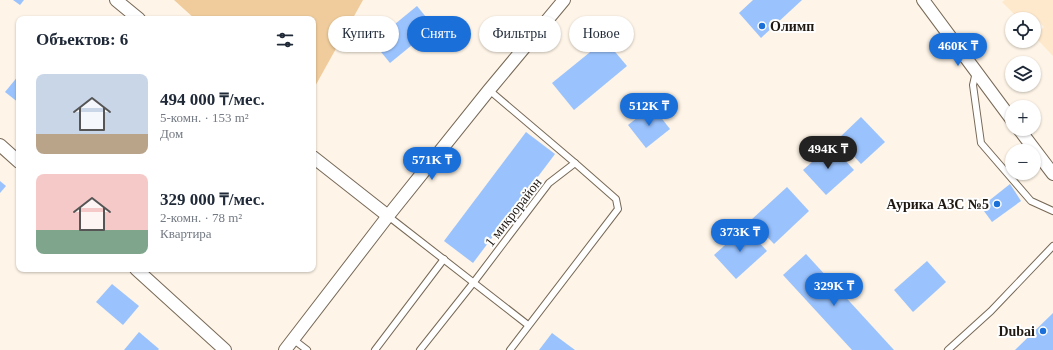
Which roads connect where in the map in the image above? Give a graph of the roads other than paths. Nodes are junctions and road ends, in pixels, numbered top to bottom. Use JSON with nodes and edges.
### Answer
{"nodes":[{"id":1,"x":116,"y":0,"type":"edge"},
{"id":2,"x":564,"y":0,"type":"edge"},
{"id":3,"x":923,"y":0,"type":"edge"},
{"id":4,"x":135,"y":16,"type":"edge"},
{"id":5,"x":976,"y":72,"type":"junction"},
{"id":6,"x":489,"y":90,"type":"junction"},
{"id":7,"x":1005,"y":111,"type":"edge"},
{"id":8,"x":1024,"y":136,"type":"edge"},
{"id":9,"x":0,"y":145,"type":"edge"},
{"id":10,"x":16,"y":159,"type":"edge"},
{"id":11,"x":316,"y":159,"type":"edge"},
{"id":12,"x":575,"y":163,"type":"junction"},
{"id":13,"x":1053,"y":174,"type":"edge"},
{"id":14,"x":1053,"y":211,"type":"edge"},
{"id":15,"x":388,"y":216,"type":"junction"},
{"id":16,"x":1053,"y":246,"type":"edge"},
{"id":17,"x":444,"y":259,"type":"junction"},
{"id":18,"x":139,"y":272,"type":"edge"},
{"id":19,"x":474,"y":282,"type":"junction"},
{"id":20,"x":528,"y":325,"type":"junction"},
{"id":21,"x":294,"y":340,"type":"junction"},
{"id":22,"x":225,"y":350,"type":"edge"},
{"id":23,"x":285,"y":350,"type":"edge"},
{"id":24,"x":307,"y":350,"type":"edge"},
{"id":25,"x":375,"y":350,"type":"edge"},
{"id":26,"x":420,"y":350,"type":"edge"},
{"id":27,"x":510,"y":350,"type":"edge"},
{"id":28,"x":948,"y":350,"type":"edge"}],
"edges":[{"from":1,"to":4,"type":"street"},
{"from":2,"to":6,"type":"street"},
{"from":3,"to":5,"type":"street"},
{"from":5,"to":7,"type":"street"},
{"from":5,"to":14,"type":"lane"},
{"from":6,"to":12,"type":"lane"},
{"from":6,"to":15,"type":"street"},
{"from":8,"to":13,"type":"street"},
{"from":9,"to":10,"type":"street"},
{"from":11,"to":15,"type":"street"},
{"from":12,"to":19,"type":"lane","name":"1 микрорайон"},
{"from":12,"to":20,"type":"lane"},
{"from":15,"to":17,"type":"lane"},
{"from":15,"to":21,"type":"street"},
{"from":16,"to":28,"type":"lane"},
{"from":17,"to":19,"type":"lane"},
{"from":17,"to":25,"type":"lane"},
{"from":18,"to":22,"type":"street"},
{"from":19,"to":20,"type":"lane"},
{"from":19,"to":26,"type":"lane","name":"1 микрорайон"},
{"from":20,"to":27,"type":"lane"},
{"from":21,"to":23,"type":"street"},
{"from":21,"to":24,"type":"lane"}]}
